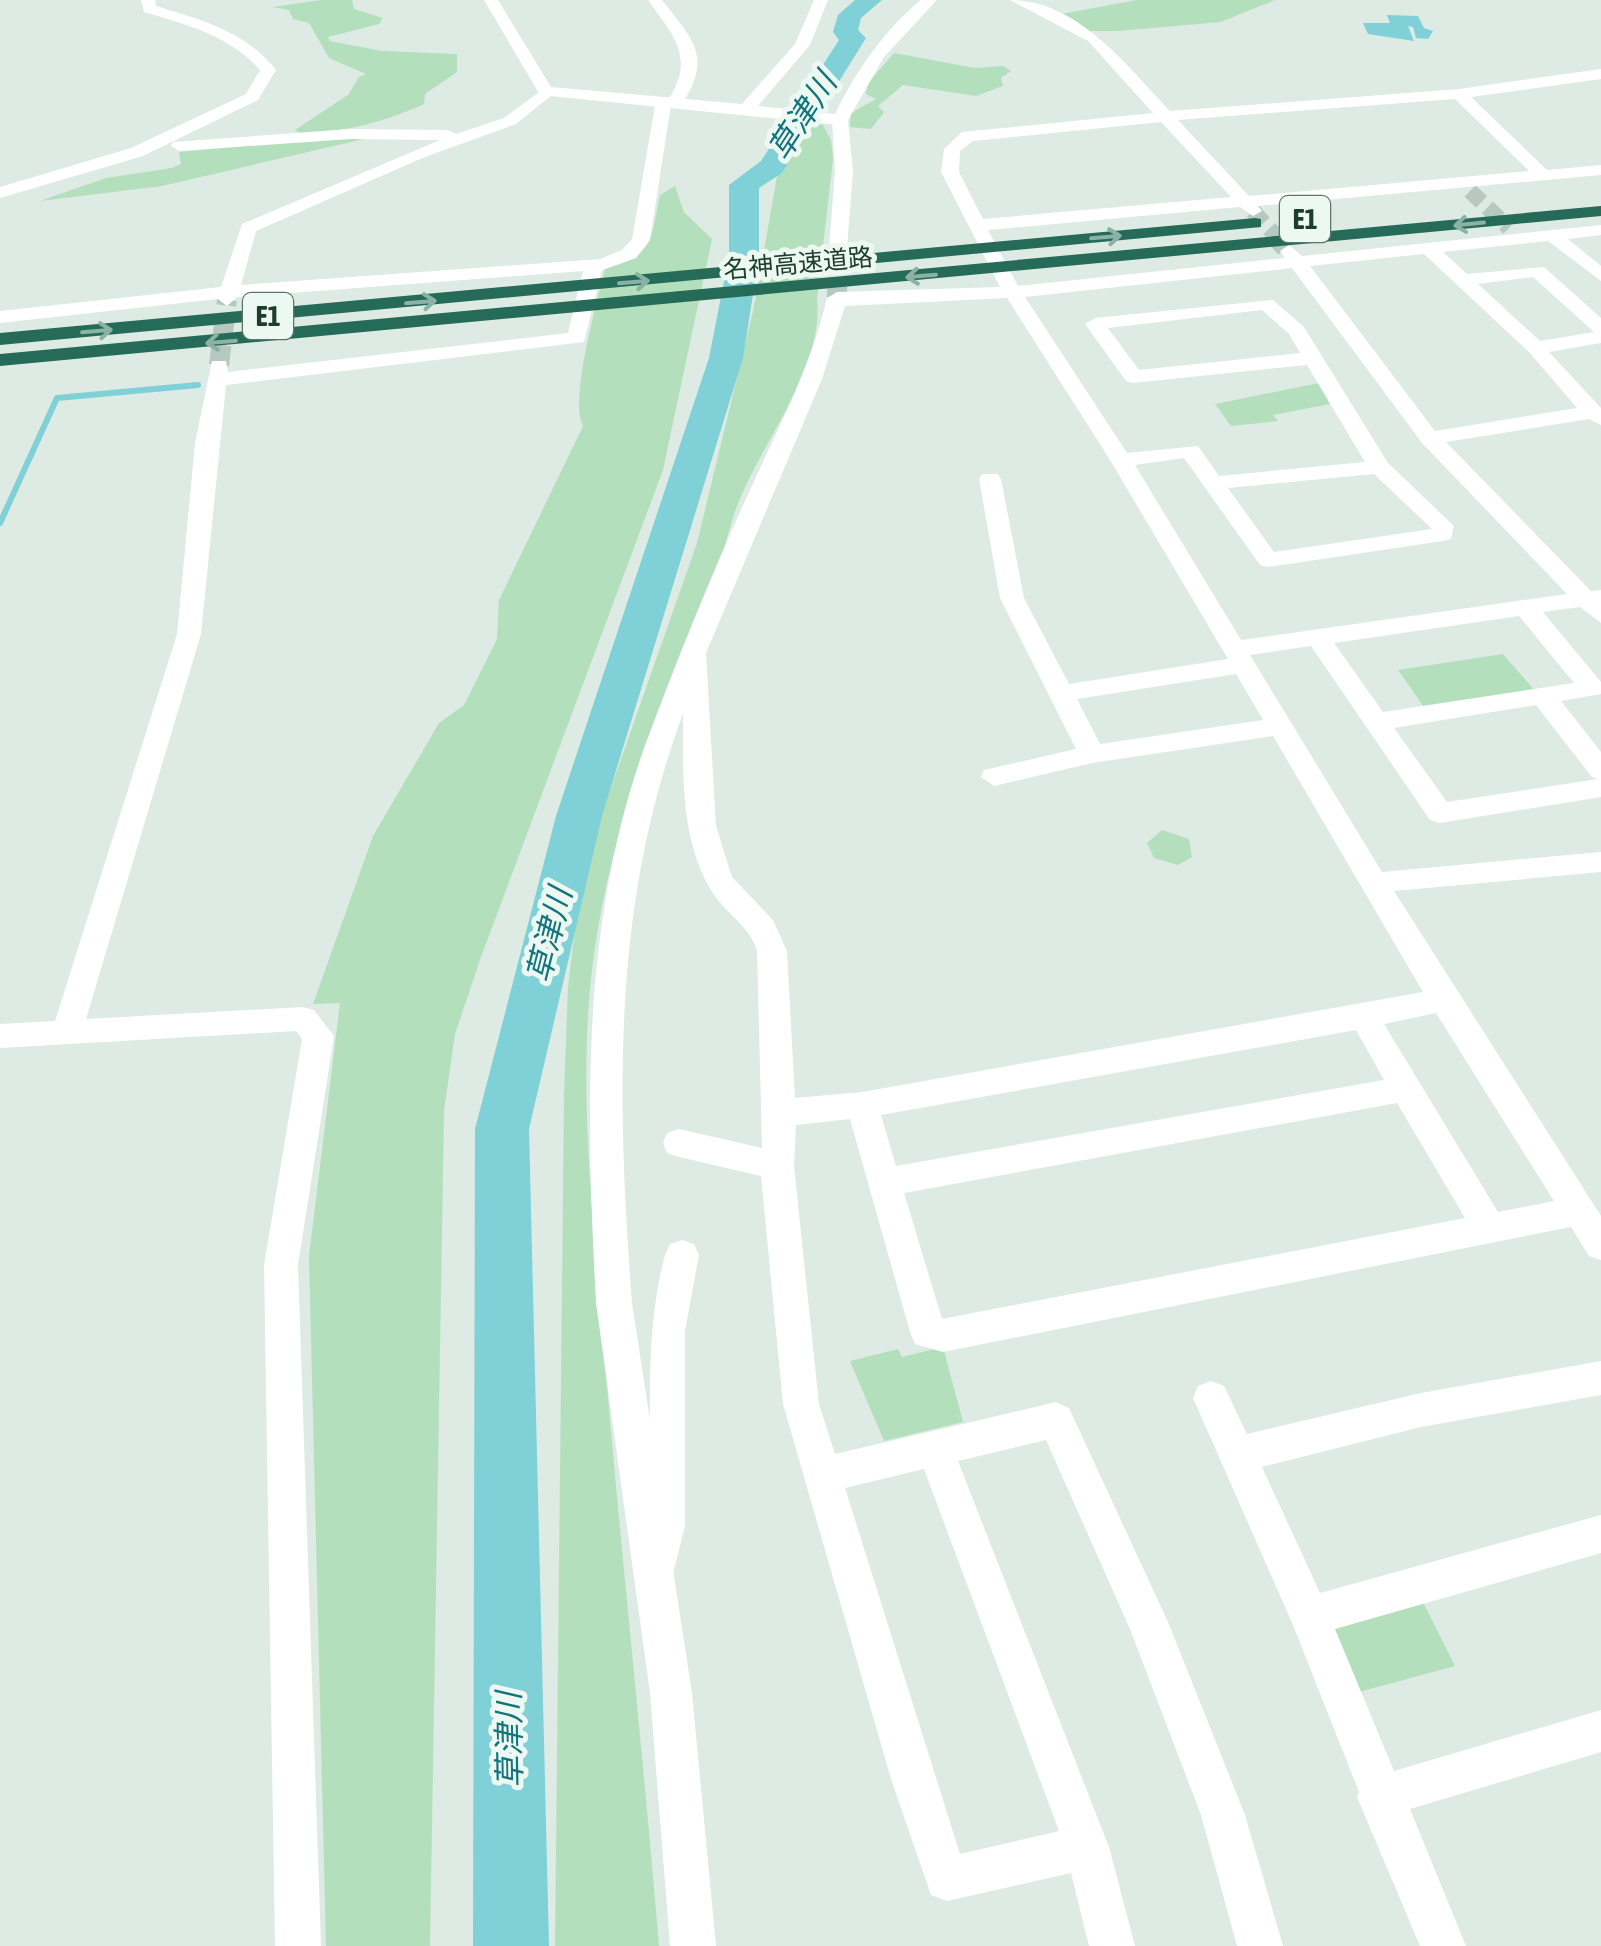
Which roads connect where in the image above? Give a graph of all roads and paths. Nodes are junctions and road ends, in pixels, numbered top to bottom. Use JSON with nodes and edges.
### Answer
{"nodes":[{"id":1,"x":148,"y":0,"type":"edge"},
{"id":2,"x":491,"y":0,"type":"edge"},
{"id":3,"x":655,"y":0,"type":"edge"},
{"id":4,"x":821,"y":0,"type":"edge"},
{"id":5,"x":930,"y":0,"type":"edge"},
{"id":6,"x":1018,"y":0,"type":"edge"},
{"id":7,"x":1601,"y":74,"type":"edge"},
{"id":8,"x":546,"y":92,"type":"junction"},
{"id":9,"x":1459,"y":94,"type":"junction"},
{"id":10,"x":676,"y":101,"type":"junction"},
{"id":11,"x":752,"y":110,"type":"junction"},
{"id":12,"x":1168,"y":115,"type":"junction"},
{"id":13,"x":831,"y":119,"type":"junction"},
{"id":14,"x":466,"y":137,"type":"junction"},
{"id":15,"x":178,"y":146,"type":"dead end"},
{"id":16,"x":1601,"y":170,"type":"edge"},
{"id":17,"x":1543,"y":175,"type":"junction"},
{"id":18,"x":1601,"y":191,"type":"edge"},
{"id":19,"x":0,"y":193,"type":"edge"},
{"id":20,"x":1249,"y":206,"type":"junction"},
{"id":21,"x":1601,"y":211,"type":"edge"},
{"id":22,"x":978,"y":225,"type":"junction"},
{"id":23,"x":1601,"y":230,"type":"edge"},
{"id":24,"x":1552,"y":235,"type":"junction"},
{"id":25,"x":838,"y":248,"type":"tunnel mouth"},
{"id":26,"x":1428,"y":248,"type":"junction"},
{"id":27,"x":1294,"y":256,"type":"junction"},
{"id":28,"x":594,"y":264,"type":"junction"},
{"id":29,"x":1601,"y":275,"type":"edge"},
{"id":30,"x":1140,"y":280,"type":"junction"},
{"id":31,"x":1462,"y":280,"type":"junction"},
{"id":32,"x":1016,"y":292,"type":"junction"},
{"id":33,"x":228,"y":296,"type":"junction"},
{"id":34,"x":1162,"y":314,"type":"junction"},
{"id":35,"x":0,"y":317,"type":"edge"},
{"id":36,"x":1601,"y":328,"type":"edge"},
{"id":37,"x":1601,"y":337,"type":"edge"},
{"id":38,"x":0,"y":339,"type":"edge"},
{"id":39,"x":1536,"y":348,"type":"junction"},
{"id":40,"x":1312,"y":358,"type":"junction"},
{"id":41,"x":0,"y":360,"type":"edge"},
{"id":42,"x":1597,"y":416,"type":"edge"},
{"id":43,"x":1430,"y":438,"type":"junction"},
{"id":44,"x":1121,"y":460,"type":"junction"},
{"id":45,"x":1379,"y":468,"type":"junction"},
{"id":46,"x":990,"y":480,"type":"dead end"},
{"id":47,"x":1216,"y":483,"type":"junction"},
{"id":48,"x":1596,"y":603,"type":"edge"},
{"id":49,"x":1526,"y":608,"type":"junction"},
{"id":50,"x":1317,"y":637,"type":"junction"},
{"id":51,"x":696,"y":656,"type":"junction"},
{"id":52,"x":1239,"y":658,"type":"junction"},
{"id":53,"x":1063,"y":693,"type":"junction"},
{"id":54,"x":1543,"y":696,"type":"junction"},
{"id":55,"x":1376,"y":722,"type":"junction"},
{"id":56,"x":1281,"y":726,"type":"junction"},
{"id":57,"x":1092,"y":754,"type":"junction"},
{"id":58,"x":1601,"y":771,"type":"edge"},
{"id":59,"x":994,"y":778,"type":"dead end"},
{"id":60,"x":1601,"y":788,"type":"edge"},
{"id":61,"x":1601,"y":862,"type":"edge"},
{"id":62,"x":1372,"y":882,"type":"junction"},
{"id":63,"x":1443,"y":999,"type":"junction"},
{"id":64,"x":1364,"y":1017,"type":"junction"},
{"id":65,"x":67,"y":1032,"type":"junction"},
{"id":66,"x":0,"y":1036,"type":"edge"},
{"id":67,"x":1405,"y":1089,"type":"junction"},
{"id":68,"x":862,"y":1105,"type":"junction"},
{"id":69,"x":780,"y":1113,"type":"junction"},
{"id":70,"x":679,"y":1143,"type":"dead end"},
{"id":71,"x":777,"y":1166,"type":"junction"},
{"id":72,"x":886,"y":1182,"type":"junction"},
{"id":73,"x":1578,"y":1211,"type":"junction"},
{"id":74,"x":1489,"y":1227,"type":"junction"},
{"id":75,"x":1601,"y":1245,"type":"edge"},
{"id":76,"x":682,"y":1256,"type":"dead end"},
{"id":77,"x":1601,"y":1378,"type":"edge"},
{"id":78,"x":1212,"y":1398,"type":"dead end"},
{"id":79,"x":934,"y":1447,"type":"junction"},
{"id":80,"x":1236,"y":1456,"type":"junction"},
{"id":81,"x":820,"y":1476,"type":"junction"},
{"id":82,"x":1601,"y":1534,"type":"edge"},
{"id":83,"x":654,"y":1576,"type":"junction"},
{"id":84,"x":1310,"y":1616,"type":"junction"},
{"id":85,"x":1601,"y":1731,"type":"edge"},
{"id":86,"x":1379,"y":1797,"type":"junction"},
{"id":87,"x":1087,"y":1847,"type":"junction"},
{"id":88,"x":298,"y":1946,"type":"edge"},
{"id":89,"x":693,"y":1946,"type":"edge"},
{"id":90,"x":1112,"y":1946,"type":"edge"},
{"id":91,"x":1260,"y":1946,"type":"edge"},
{"id":92,"x":1442,"y":1946,"type":"edge"}],
"edges":[{"from":1,"to":19,"type":"street"},
{"from":2,"to":8,"type":"street"},
{"from":3,"to":10,"type":"street"},
{"from":4,"to":11,"type":"street"},
{"from":5,"to":13,"type":"street"},
{"from":6,"to":12,"type":"street"},
{"from":7,"to":9,"type":"street"},
{"from":8,"to":10,"type":"street"},
{"from":8,"to":14,"type":"street"},
{"from":9,"to":12,"type":"street"},
{"from":9,"to":17,"type":"street"},
{"from":10,"to":11,"type":"street"},
{"from":10,"to":28,"type":"street"},
{"from":11,"to":13,"type":"street"},
{"from":12,"to":20,"type":"street"},
{"from":12,"to":22,"type":"street"},
{"from":13,"to":25,"type":"street"},
{"from":14,"to":15,"type":"street"},
{"from":14,"to":33,"type":"street"},
{"from":16,"to":17,"type":"street"},
{"from":17,"to":20,"type":"street"},
{"from":38,"to":18,"type":"highway","name":"名神高速道路","number":"E1","one_way":true},
{"from":20,"to":22,"type":"street"},
{"from":21,"to":41,"type":"highway","name":"名神高速道路","number":"E1","one_way":true},
{"from":22,"to":32,"type":"street"},
{"from":23,"to":24,"type":"street"},
{"from":24,"to":26,"type":"street"},
{"from":24,"to":29,"type":"street"},
{"from":26,"to":27,"type":"street"},
{"from":26,"to":31,"type":"street"},
{"from":27,"to":30,"type":"street"},
{"from":27,"to":43,"type":"street"},
{"from":28,"to":33,"type":"street"},
{"from":28,"to":65,"type":"street"},
{"from":30,"to":32,"type":"street"},
{"from":30,"to":34,"type":"street"},
{"from":31,"to":36,"type":"street"},
{"from":31,"to":39,"type":"street"},
{"from":32,"to":44,"type":"street"},
{"from":32,"to":51,"type":"street"},
{"from":33,"to":35,"type":"street"},
{"from":34,"to":40,"type":"street"},
{"from":34,"to":40,"type":"street"},
{"from":37,"to":39,"type":"street"},
{"from":39,"to":42,"type":"street"},
{"from":40,"to":45,"type":"street"},
{"from":42,"to":43,"type":"street"},
{"from":43,"to":48,"type":"street"},
{"from":44,"to":47,"type":"street"},
{"from":44,"to":52,"type":"street"},
{"from":45,"to":47,"type":"street"},
{"from":45,"to":47,"type":"street"},
{"from":46,"to":53,"type":"street"},
{"from":48,"to":49,"type":"street"},
{"from":49,"to":50,"type":"street"},
{"from":49,"to":54,"type":"street"},
{"from":50,"to":52,"type":"street"},
{"from":50,"to":55,"type":"street"},
{"from":51,"to":69,"type":"street"},
{"from":51,"to":83,"type":"street"},
{"from":52,"to":53,"type":"street"},
{"from":52,"to":56,"type":"street"},
{"from":53,"to":57,"type":"street"},
{"from":54,"to":55,"type":"street"},
{"from":54,"to":58,"type":"street"},
{"from":55,"to":60,"type":"street"},
{"from":56,"to":57,"type":"street"},
{"from":56,"to":62,"type":"street"},
{"from":57,"to":59,"type":"street"},
{"from":61,"to":62,"type":"street"},
{"from":62,"to":63,"type":"street"},
{"from":63,"to":64,"type":"street"},
{"from":63,"to":73,"type":"street"},
{"from":64,"to":67,"type":"street"},
{"from":64,"to":68,"type":"street"},
{"from":65,"to":66,"type":"street"},
{"from":65,"to":88,"type":"street"},
{"from":67,"to":72,"type":"street"},
{"from":67,"to":74,"type":"street"},
{"from":68,"to":69,"type":"street"},
{"from":68,"to":72,"type":"street"},
{"from":69,"to":71,"type":"street"},
{"from":70,"to":71,"type":"street"},
{"from":71,"to":81,"type":"street"},
{"from":72,"to":74,"type":"street"},
{"from":73,"to":74,"type":"street"},
{"from":73,"to":75,"type":"street"},
{"from":76,"to":83,"type":"street"},
{"from":77,"to":80,"type":"street"},
{"from":78,"to":80,"type":"street"},
{"from":79,"to":81,"type":"street"},
{"from":79,"to":87,"type":"street"},
{"from":79,"to":91,"type":"street"},
{"from":80,"to":84,"type":"street"},
{"from":81,"to":87,"type":"street"},
{"from":82,"to":84,"type":"street"},
{"from":83,"to":89,"type":"street"},
{"from":84,"to":86,"type":"street"},
{"from":85,"to":86,"type":"street"},
{"from":86,"to":92,"type":"street"},
{"from":87,"to":90,"type":"street"}]}
